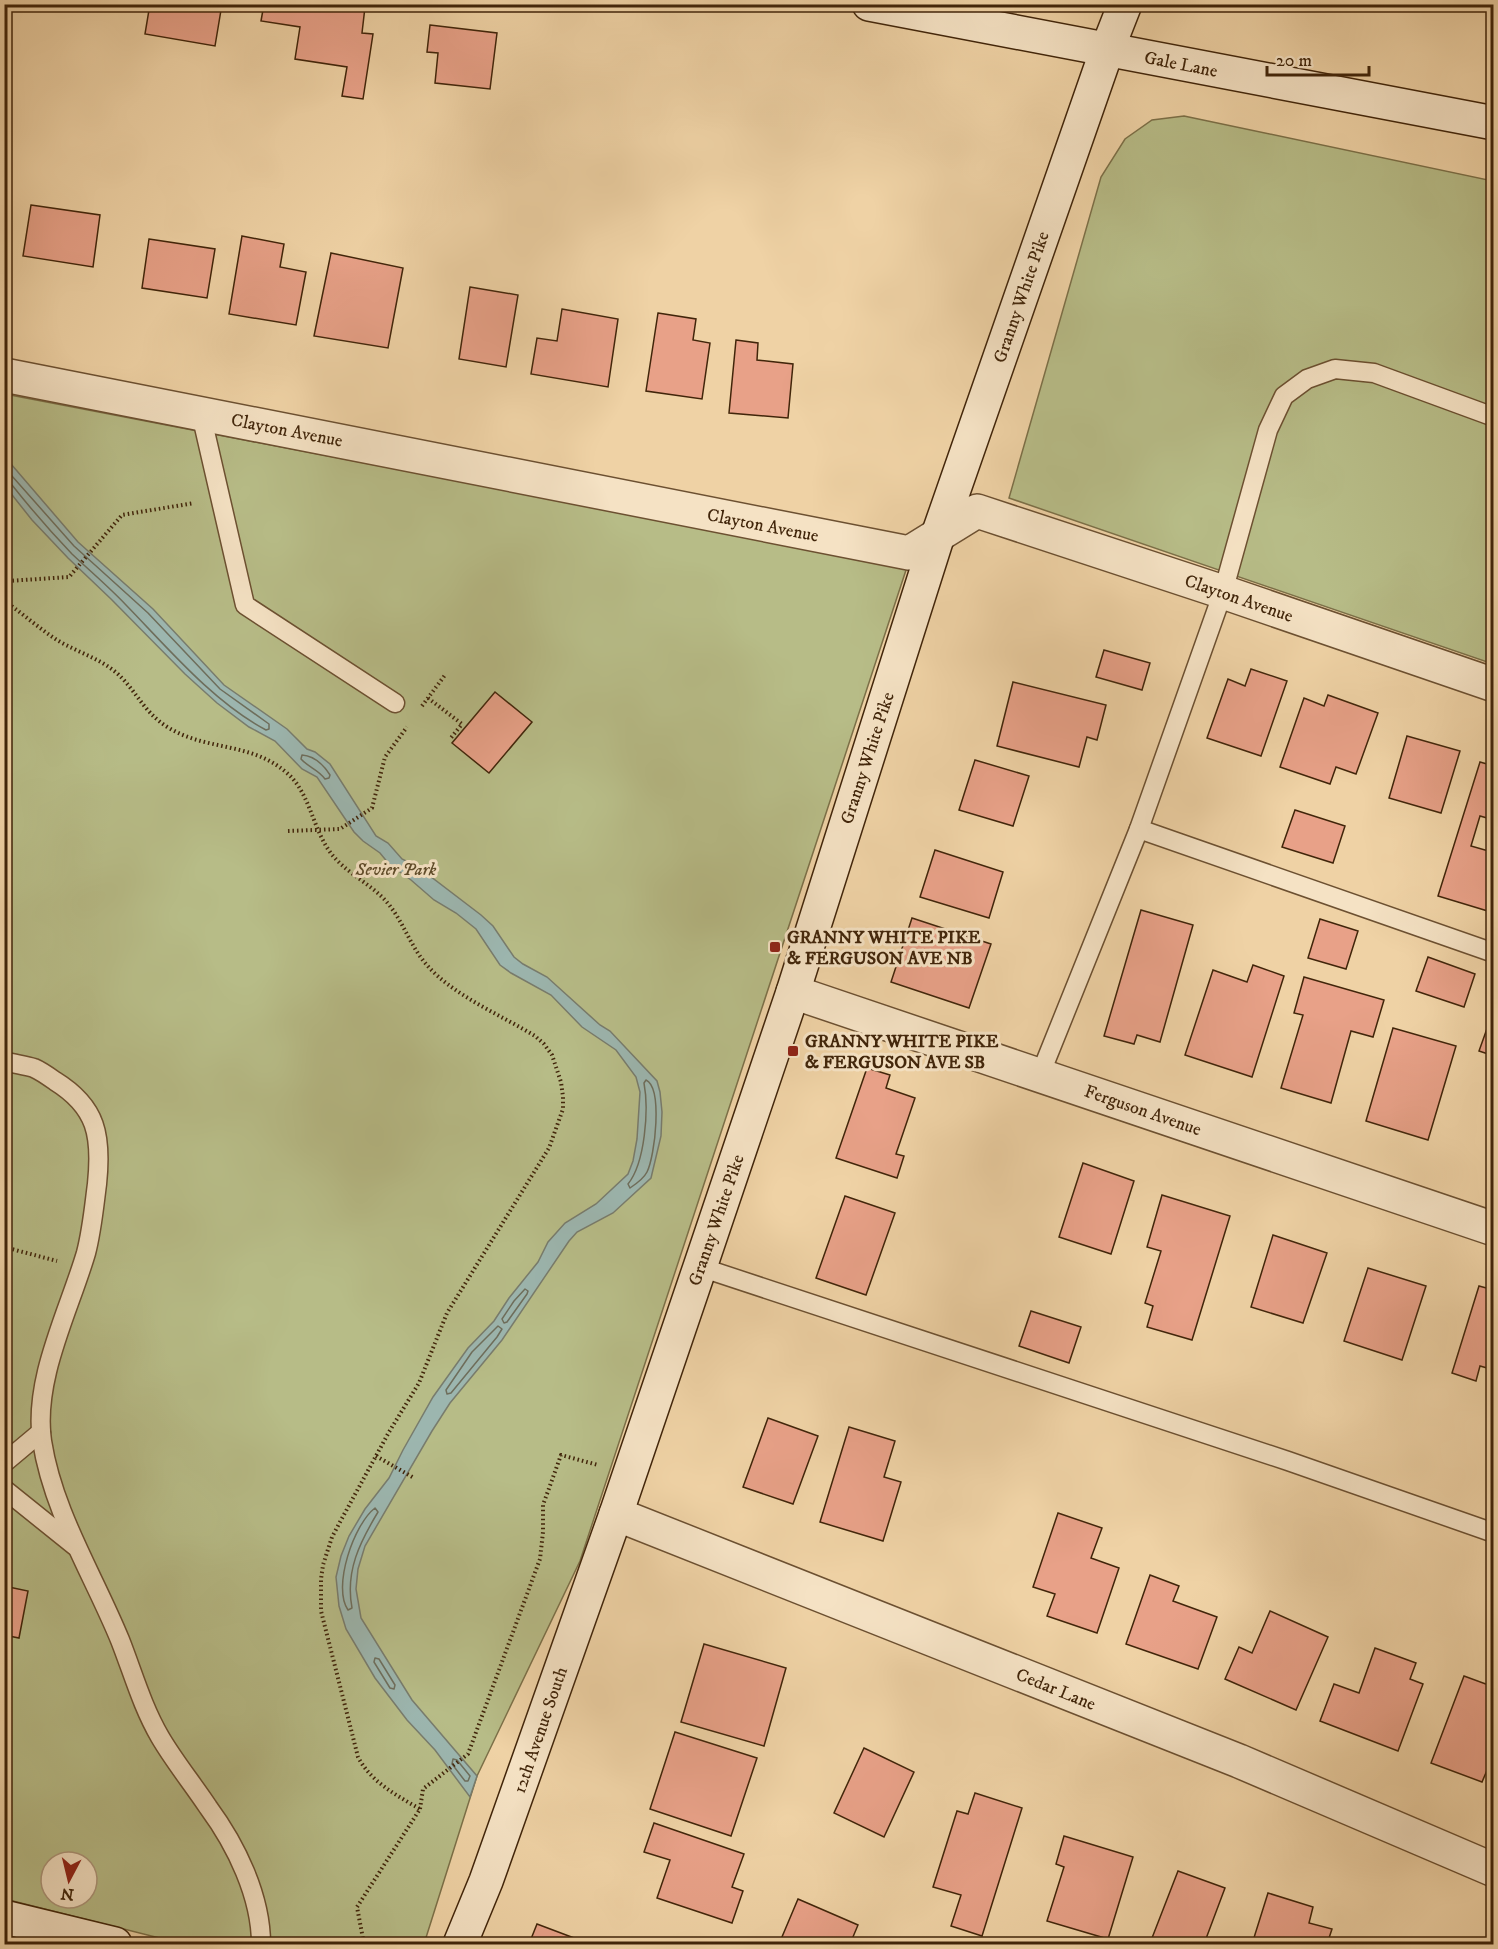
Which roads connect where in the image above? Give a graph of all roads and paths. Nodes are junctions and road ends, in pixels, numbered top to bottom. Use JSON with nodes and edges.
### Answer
{"nodes":[{"id":1,"x":869,"y":4,"type":"edge"},
{"id":2,"x":1125,"y":4,"type":"edge"},
{"id":3,"x":1107,"y":50,"type":"junction"},
{"id":4,"x":1494,"y":123,"type":"edge"},
{"id":5,"x":4,"y":375,"type":"edge"},
{"id":6,"x":201,"y":414,"type":"junction"},
{"id":7,"x":1494,"y":417,"type":"edge"},
{"id":8,"x":220,"y":498,"type":"junction"},
{"id":9,"x":938,"y":535,"type":"junction"},
{"id":10,"x":4,"y":551,"type":"edge"},
{"id":11,"x":8,"y":581,"type":"junction"},
{"id":12,"x":1223,"y":592,"type":"junction"},
{"id":13,"x":445,"y":675,"type":"dead end"},
{"id":14,"x":1494,"y":685,"type":"edge"},
{"id":15,"x":428,"y":698,"type":"junction"},
{"id":16,"x":395,"y":703,"type":"dead end"},
{"id":17,"x":416,"y":715,"type":"dead end"},
{"id":18,"x":410,"y":723,"type":"dead end"},
{"id":19,"x":450,"y":739,"type":"dead end"},
{"id":20,"x":1139,"y":829,"type":"junction"},
{"id":21,"x":318,"y":830,"type":"junction"},
{"id":22,"x":288,"y":831,"type":"dead end"},
{"id":23,"x":1493,"y":951,"type":"edge"},
{"id":24,"x":793,"y":992,"type":"junction"},
{"id":25,"x":4,"y":1061,"type":"edge"},
{"id":26,"x":1040,"y":1075,"type":"junction"},
{"id":27,"x":1494,"y":1229,"type":"edge"},
{"id":28,"x":4,"y":1247,"type":"edge"},
{"id":29,"x":81,"y":1267,"type":"junction"},
{"id":30,"x":700,"y":1267,"type":"junction"},
{"id":31,"x":41,"y":1432,"type":"junction"},
{"id":32,"x":376,"y":1456,"type":"junction"},
{"id":33,"x":4,"y":1463,"type":"edge"},
{"id":34,"x":599,"y":1465,"type":"dead end"},
{"id":35,"x":414,"y":1478,"type":"dead end"},
{"id":36,"x":4,"y":1489,"type":"edge"},
{"id":37,"x":616,"y":1514,"type":"junction"},
{"id":38,"x":1494,"y":1533,"type":"edge"},
{"id":39,"x":78,"y":1549,"type":"junction"},
{"id":40,"x":420,"y":1809,"type":"junction"},
{"id":41,"x":1494,"y":1870,"type":"edge"},
{"id":42,"x":4,"y":1917,"type":"edge"},
{"id":43,"x":115,"y":1944,"type":"edge"},
{"id":44,"x":261,"y":1944,"type":"edge"},
{"id":45,"x":364,"y":1944,"type":"edge"},
{"id":46,"x":460,"y":1944,"type":"edge"}],
"edges":[{"from":1,"to":3,"type":"street","name":"Gale Lane"},
{"from":2,"to":3,"type":"street","name":"Granny White Pike"},
{"from":3,"to":4,"type":"street","name":"Gale Lane"},
{"from":3,"to":9,"type":"street","name":"Granny White Pike"},
{"from":5,"to":6,"type":"street","name":"Clayton Avenue"},
{"from":6,"to":8,"type":"lane"},
{"from":6,"to":9,"type":"street","name":"Clayton Avenue"},
{"from":7,"to":12,"type":"lane"},
{"from":8,"to":11,"type":"path"},
{"from":8,"to":16,"type":"lane"},
{"from":9,"to":12,"type":"street","name":"Clayton Avenue"},
{"from":9,"to":24,"type":"street","name":"Granny White Pike"},
{"from":10,"to":11,"type":"path"},
{"from":11,"to":21,"type":"path"},
{"from":12,"to":14,"type":"street","name":"Clayton Avenue"},
{"from":12,"to":20,"type":"lane"},
{"from":13,"to":15,"type":"path"},
{"from":15,"to":17,"type":"path"},
{"from":15,"to":19,"type":"path"},
{"from":18,"to":21,"type":"path"},
{"from":20,"to":23,"type":"lane"},
{"from":20,"to":26,"type":"lane"},
{"from":21,"to":22,"type":"path"},
{"from":21,"to":32,"type":"path"},
{"from":24,"to":26,"type":"street","name":"Ferguson Avenue"},
{"from":24,"to":30,"type":"street","name":"Granny White Pike"},
{"from":25,"to":29,"type":"lane"},
{"from":26,"to":27,"type":"street","name":"Ferguson Avenue"},
{"from":28,"to":29,"type":"path"},
{"from":29,"to":31,"type":"lane"},
{"from":30,"to":37,"type":"street","name":"Granny White Pike"},
{"from":30,"to":38,"type":"lane"},
{"from":31,"to":33,"type":"lane"},
{"from":31,"to":39,"type":"lane"},
{"from":32,"to":35,"type":"path"},
{"from":32,"to":40,"type":"path"},
{"from":34,"to":40,"type":"path"},
{"from":36,"to":39,"type":"lane"},
{"from":37,"to":41,"type":"street","name":"Cedar Lane"},
{"from":37,"to":46,"type":"street","name":"12th Avenue South"},
{"from":39,"to":44,"type":"lane"},
{"from":40,"to":45,"type":"path"},
{"from":42,"to":43,"type":"street"}]}
